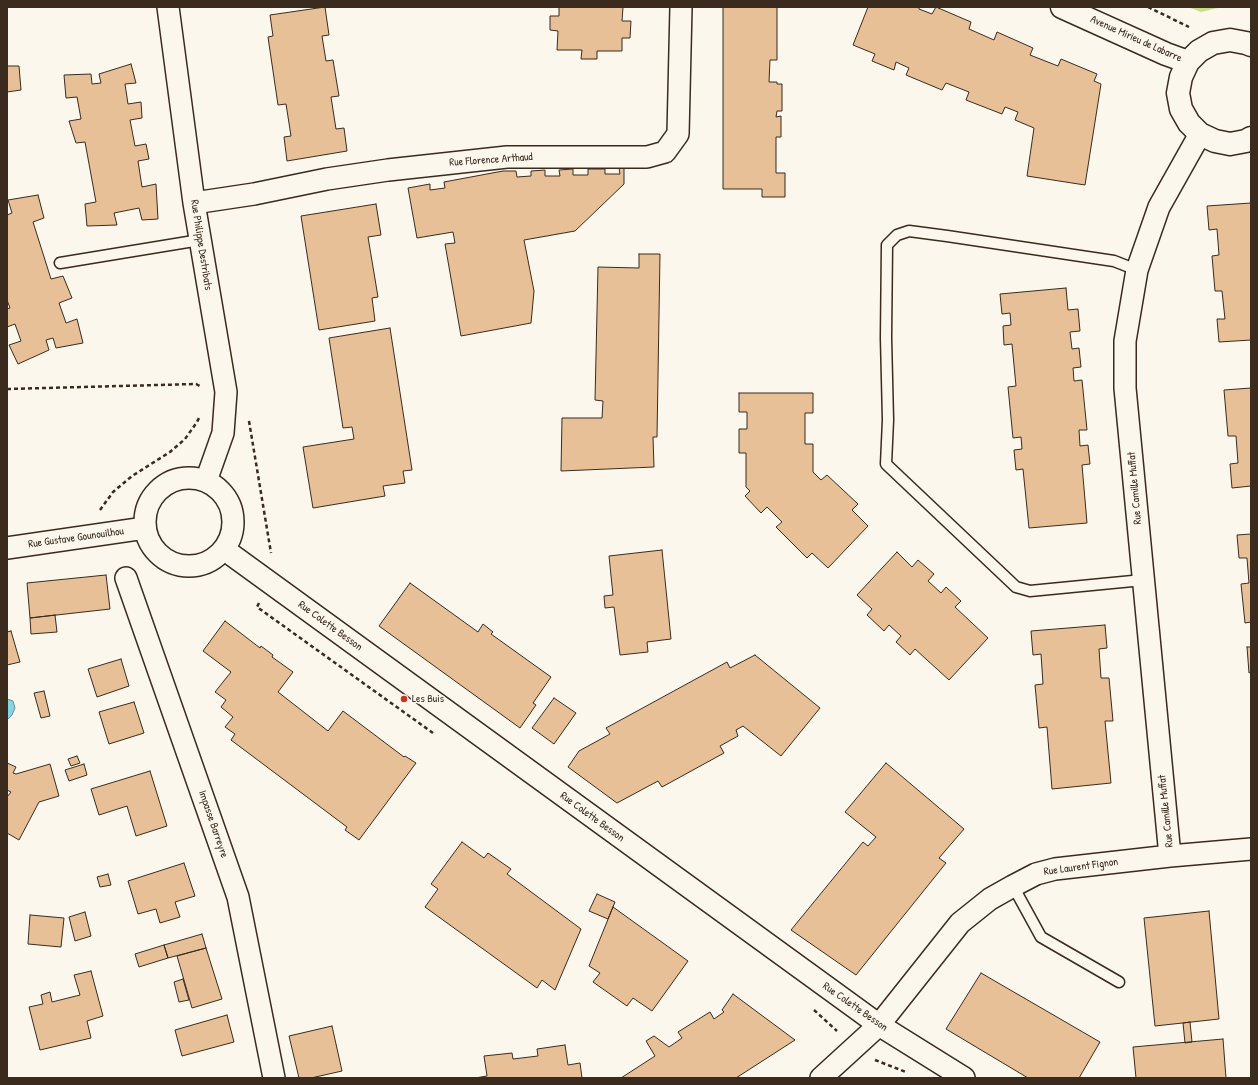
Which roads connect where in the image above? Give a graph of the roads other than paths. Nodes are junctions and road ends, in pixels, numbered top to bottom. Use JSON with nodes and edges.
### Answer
{"nodes":[{"id":1,"x":168,"y":7,"type":"edge"},
{"id":2,"x":681,"y":7,"type":"edge"},
{"id":3,"x":1062,"y":7,"type":"edge"},
{"id":4,"x":1251,"y":45,"type":"edge"},
{"id":5,"x":1188,"y":62,"type":"junction"},
{"id":6,"x":1200,"y":134,"type":"junction"},
{"id":7,"x":1251,"y":138,"type":"edge"},
{"id":8,"x":194,"y":203,"type":"junction"},
{"id":9,"x":200,"y":240,"type":"junction"},
{"id":10,"x":60,"y":263,"type":"dead end"},
{"id":11,"x":1137,"y":270,"type":"junction"},
{"id":12,"x":206,"y":481,"type":"junction"},
{"id":13,"x":145,"y":528,"type":"junction"},
{"id":14,"x":7,"y":548,"type":"edge"},
{"id":15,"x":224,"y":550,"type":"junction"},
{"id":16,"x":126,"y":578,"type":"dead end"},
{"id":17,"x":1143,"y":580,"type":"junction"},
{"id":18,"x":1251,"y":849,"type":"edge"},
{"id":19,"x":1170,"y":856,"type":"junction"},
{"id":20,"x":1013,"y":886,"type":"junction"},
{"id":21,"x":1119,"y":982,"type":"dead end"},
{"id":22,"x":879,"y":1025,"type":"junction"},
{"id":23,"x":274,"y":1078,"type":"edge"},
{"id":24,"x":822,"y":1078,"type":"edge"},
{"id":25,"x":964,"y":1078,"type":"edge"}],
"edges":[{"from":1,"to":8,"type":"street","name":"Rue Philippe Destribats"},
{"from":2,"to":8,"type":"street","name":"Rue Florence Arthaud"},
{"from":3,"to":5,"type":"street","name":"Avenue Mirieu de Labarre"},
{"from":4,"to":5,"type":"street"},
{"from":5,"to":6,"type":"street"},
{"from":6,"to":7,"type":"street"},
{"from":6,"to":11,"type":"street","name":"Rue Camille Muffat"},
{"from":8,"to":9,"type":"street","name":"Rue Philippe Destribats"},
{"from":9,"to":10,"type":"lane"},
{"from":9,"to":12,"type":"street","name":"Rue Philippe Destribats"},
{"from":11,"to":17,"type":"street","name":"Rue Camille Muffat"},
{"from":11,"to":17,"type":"lane"},
{"from":12,"to":13,"type":"street"},
{"from":12,"to":15,"type":"street"},
{"from":13,"to":14,"type":"street","name":"Rue Gustave Gounouilhou"},
{"from":13,"to":15,"type":"street"},
{"from":15,"to":22,"type":"street","name":"Rue Colette Besson"},
{"from":16,"to":23,"type":"street","name":"Impasse Barreyre"},
{"from":17,"to":19,"type":"street","name":"Rue Camille Muffat"},
{"from":18,"to":19,"type":"street","name":"Rue Laurent Fignon"},
{"from":19,"to":20,"type":"street","name":"Rue Laurent Fignon"},
{"from":20,"to":21,"type":"lane"},
{"from":20,"to":22,"type":"street","name":"Rue Laurent Fignon"},
{"from":22,"to":24,"type":"street","name":"Rue Laurent Fignon"},
{"from":22,"to":25,"type":"street","name":"Rue Colette Besson"}]}
